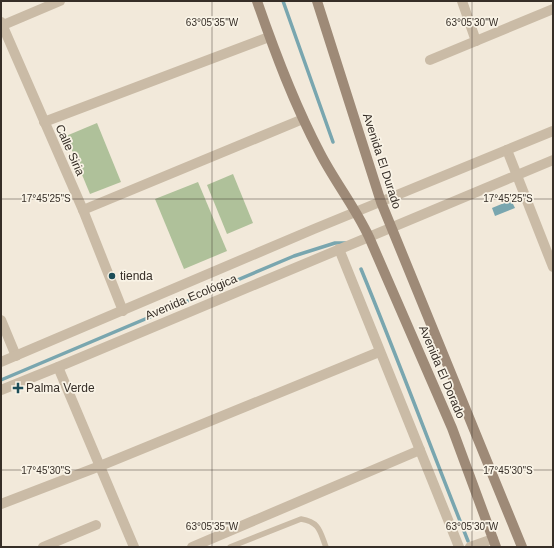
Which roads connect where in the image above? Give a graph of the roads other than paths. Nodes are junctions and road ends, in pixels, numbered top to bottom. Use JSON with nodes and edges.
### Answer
{"nodes":[{"id":1,"x":60,"y":1,"type":"edge"},
{"id":2,"x":257,"y":1,"type":"edge"},
{"id":3,"x":317,"y":1,"type":"edge"},
{"id":4,"x":462,"y":1,"type":"edge"},
{"id":5,"x":553,"y":9,"type":"edge"},
{"id":6,"x":1,"y":25,"type":"edge"},
{"id":7,"x":269,"y":37,"type":"junction"},
{"id":8,"x":476,"y":41,"type":"junction"},
{"id":9,"x":430,"y":60,"type":"dead end"},
{"id":10,"x":303,"y":120,"type":"junction"},
{"id":11,"x":44,"y":122,"type":"junction"},
{"id":12,"x":553,"y":131,"type":"edge"},
{"id":13,"x":507,"y":150,"type":"junction"},
{"id":14,"x":553,"y":160,"type":"edge"},
{"id":15,"x":517,"y":176,"type":"junction"},
{"id":16,"x":381,"y":202,"type":"junction"},
{"id":17,"x":83,"y":210,"type":"junction"},
{"id":18,"x":356,"y":211,"type":"junction"},
{"id":19,"x":392,"y":228,"type":"junction"},
{"id":20,"x":369,"y":237,"type":"junction"},
{"id":21,"x":339,"y":249,"type":"junction"},
{"id":22,"x":553,"y":267,"type":"edge"},
{"id":23,"x":123,"y":311,"type":"junction"},
{"id":24,"x":1,"y":320,"type":"edge"},
{"id":25,"x":433,"y":326,"type":"joint"},
{"id":26,"x":379,"y":352,"type":"junction"},
{"id":27,"x":16,"y":356,"type":"junction"},
{"id":28,"x":1,"y":362,"type":"edge"},
{"id":29,"x":58,"y":367,"type":"junction"},
{"id":30,"x":1,"y":390,"type":"edge"},
{"id":31,"x":420,"y":450,"type":"junction"},
{"id":32,"x":100,"y":466,"type":"junction"},
{"id":33,"x":1,"y":504,"type":"edge"},
{"id":34,"x":96,"y":525,"type":"dead end"},
{"id":35,"x":495,"y":543,"type":"edge"},
{"id":36,"x":43,"y":547,"type":"edge"},
{"id":37,"x":134,"y":547,"type":"edge"},
{"id":38,"x":192,"y":547,"type":"edge"},
{"id":39,"x":230,"y":547,"type":"edge"},
{"id":40,"x":326,"y":547,"type":"edge"},
{"id":41,"x":459,"y":547,"type":"edge"},
{"id":42,"x":470,"y":547,"type":"edge"},
{"id":43,"x":522,"y":547,"type":"edge"}],
"edges":[{"from":1,"to":6,"type":"street"},
{"from":2,"to":7,"type":"main road"},
{"from":3,"to":16,"type":"main road","name":"Avenida El Durado"},
{"from":4,"to":8,"type":"street"},
{"from":5,"to":8,"type":"street"},
{"from":6,"to":11,"type":"street","name":"Calle Siria"},
{"from":7,"to":10,"type":"main road"},
{"from":7,"to":11,"type":"street"},
{"from":8,"to":9,"type":"street"},
{"from":10,"to":17,"type":"street"},
{"from":10,"to":18,"type":"main road"},
{"from":11,"to":17,"type":"street","name":"Calle Siria"},
{"from":12,"to":13,"type":"street","name":"Avenida Ecológica"},
{"from":13,"to":15,"type":"street"},
{"from":13,"to":16,"type":"street","name":"Avenida Ecológica"},
{"from":14,"to":15,"type":"street","name":"Avenida Ecológica"},
{"from":15,"to":19,"type":"street","name":"Avenida Ecológica"},
{"from":15,"to":22,"type":"street"},
{"from":16,"to":18,"type":"street","name":"Avenida Ecológica"},
{"from":16,"to":19,"type":"main road","name":"Avenida El Durado"},
{"from":17,"to":23,"type":"street","name":"Calle Siria"},
{"from":18,"to":20,"type":"main road","name":"Avenida El Dorado"},
{"from":18,"to":23,"type":"street","name":"Avenida Ecológica"},
{"from":19,"to":20,"type":"street","name":"Avenida Ecológica"},
{"from":19,"to":25,"type":"main road","name":"Avenida El Durado"},
{"from":20,"to":21,"type":"street","name":"Avenida Ecológica"},
{"from":20,"to":35,"type":"main road","name":"Avenida El Dorado"},
{"from":21,"to":26,"type":"street"},
{"from":21,"to":29,"type":"street","name":"Avenida Ecológica"},
{"from":23,"to":27,"type":"street","name":"Avenida Ecológica"},
{"from":24,"to":27,"type":"street"},
{"from":25,"to":43,"type":"main road","name":"Avenida El Dorado"},
{"from":26,"to":31,"type":"street"},
{"from":26,"to":32,"type":"street"},
{"from":27,"to":28,"type":"street","name":"Avenida Ecológica"},
{"from":29,"to":30,"type":"street","name":"Avenida Ecológica"},
{"from":29,"to":32,"type":"street"},
{"from":31,"to":38,"type":"street"},
{"from":31,"to":41,"type":"street"},
{"from":32,"to":33,"type":"street"},
{"from":32,"to":37,"type":"street"},
{"from":34,"to":36,"type":"street"},
{"from":35,"to":42,"type":"street"},
{"from":39,"to":40,"type":"lane"}]}
